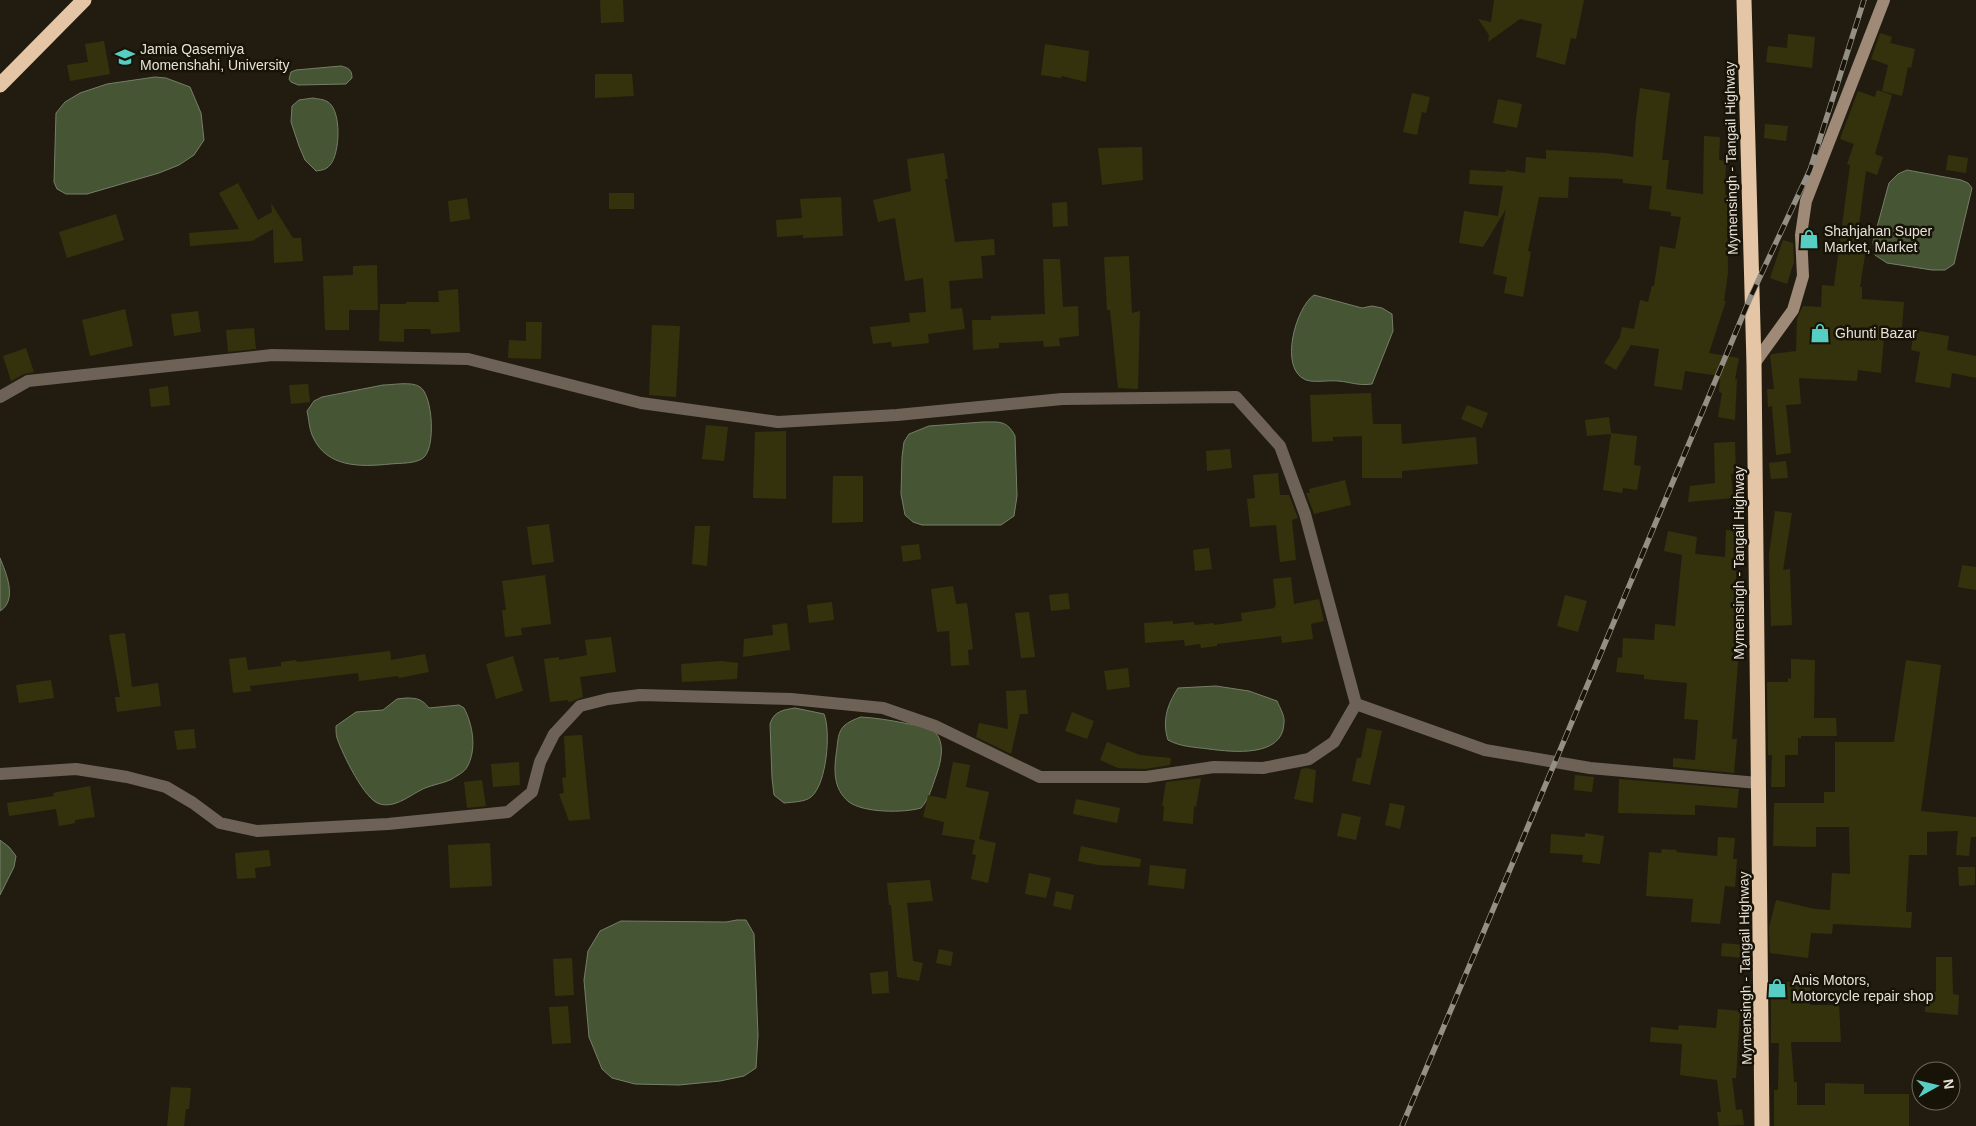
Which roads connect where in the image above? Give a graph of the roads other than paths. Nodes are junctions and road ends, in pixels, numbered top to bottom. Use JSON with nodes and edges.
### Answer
{"nodes":[{"id":1,"x":84,"y":0,"type":"edge"},
{"id":2,"x":1744,"y":0,"type":"edge"},
{"id":3,"x":1884,"y":0,"type":"edge"},
{"id":4,"x":0,"y":85,"type":"edge"},
{"id":5,"x":1754,"y":364,"type":"junction"},
{"id":6,"x":0,"y":396,"type":"edge"},
{"id":7,"x":1356,"y":704,"type":"junction"},
{"id":8,"x":0,"y":774,"type":"edge"},
{"id":9,"x":1758,"y":783,"type":"junction"},
{"id":10,"x":1762,"y":1126,"type":"edge"}],
"edges":[{"from":1,"to":4,"type":"highway"},
{"from":2,"to":5,"type":"highway","name":"Mymensingh - Tangail Highway"},
{"from":3,"to":5,"type":"street"},
{"from":5,"to":9,"type":"highway","name":"Mymensingh - Tangail Highway"},
{"from":6,"to":7,"type":"street"},
{"from":7,"to":8,"type":"street"},
{"from":7,"to":9,"type":"street"},
{"from":9,"to":10,"type":"highway","name":"Mymensingh - Tangail Highway"}]}
